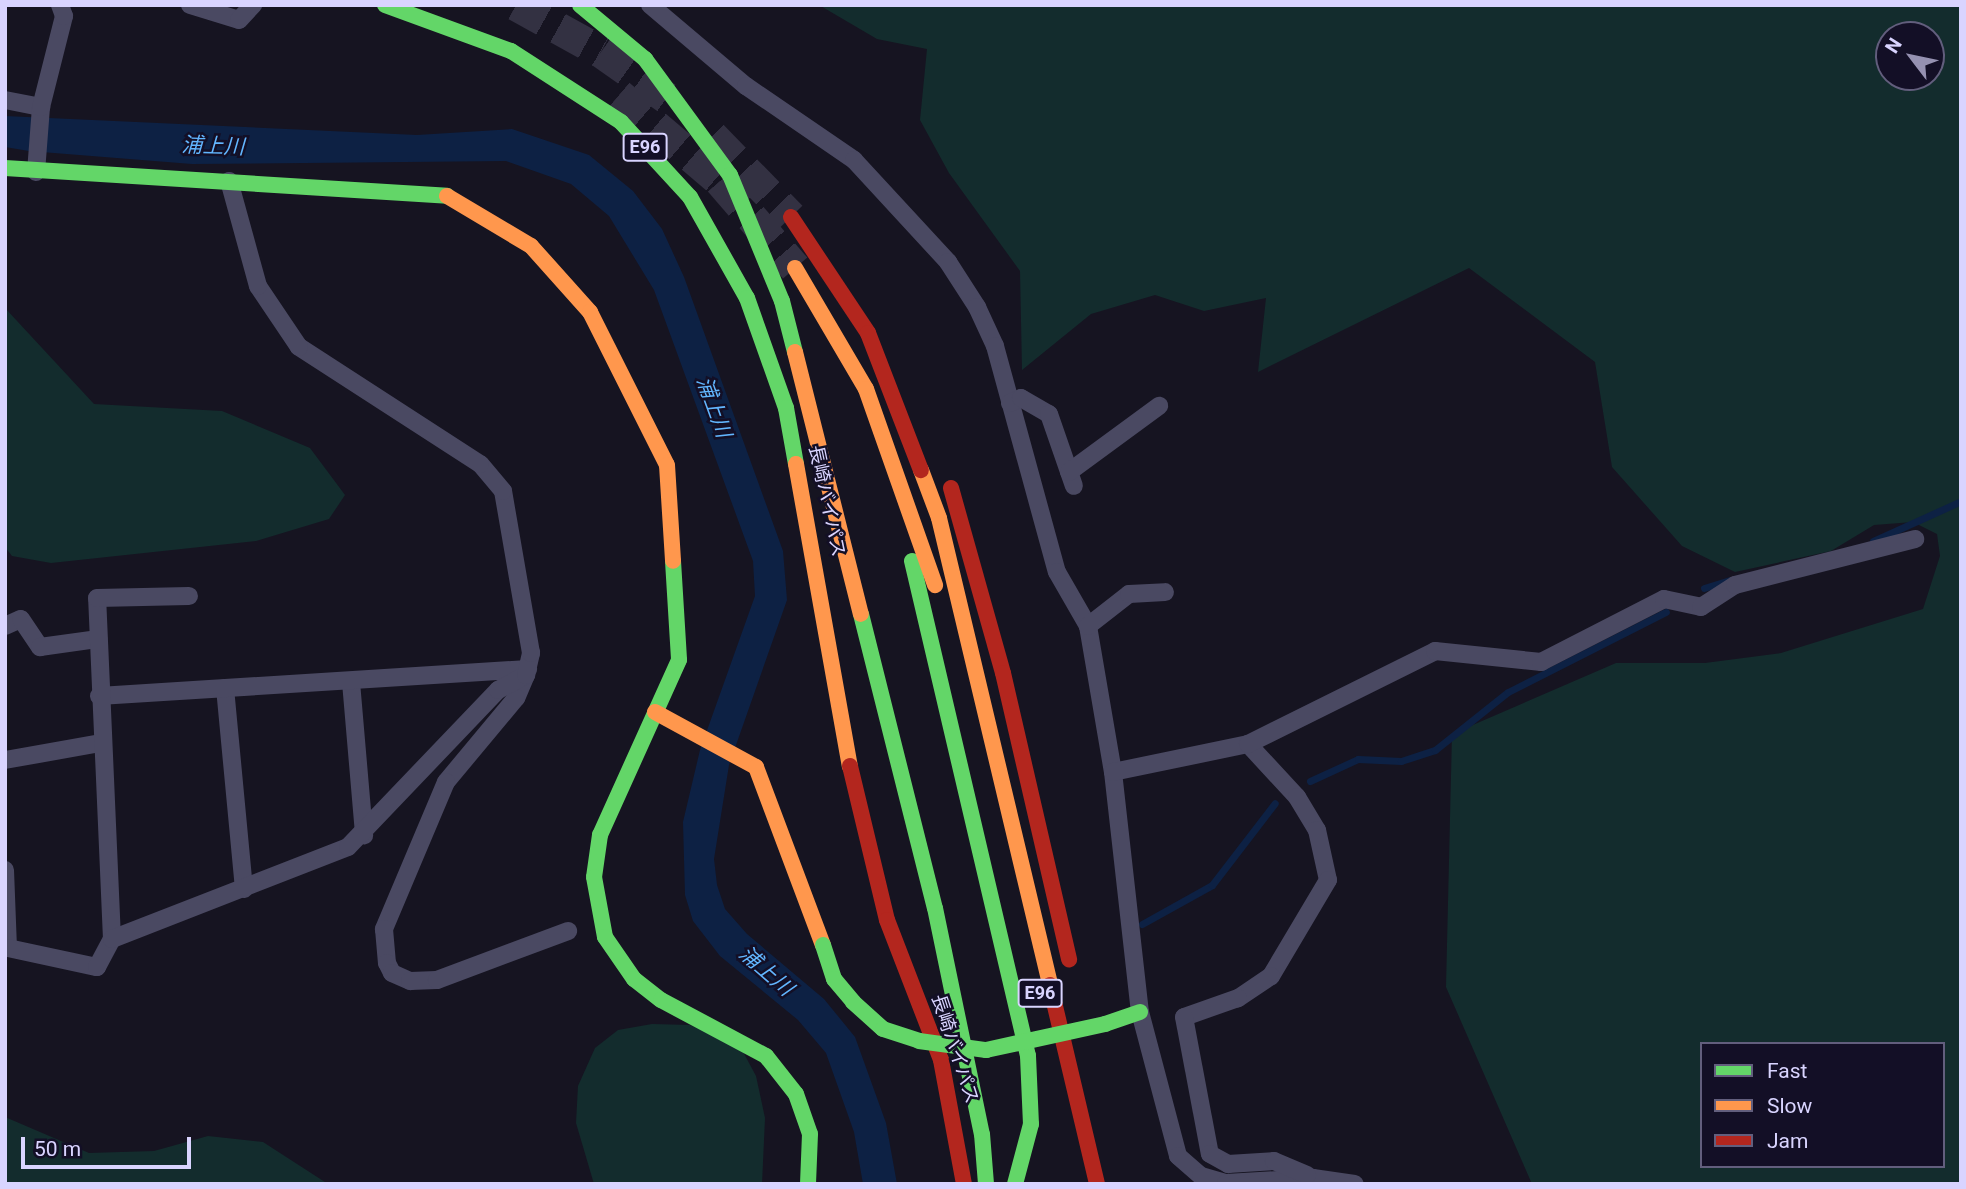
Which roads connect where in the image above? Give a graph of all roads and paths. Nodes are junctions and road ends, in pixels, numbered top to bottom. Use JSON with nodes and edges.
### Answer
{"nodes":[{"id":1,"x":60,"y":5,"type":"edge"},
{"id":2,"x":190,"y":5,"type":"edge"},
{"id":3,"x":253,"y":5,"type":"edge"},
{"id":4,"x":385,"y":5,"type":"edge"},
{"id":5,"x":580,"y":5,"type":"edge"},
{"id":6,"x":650,"y":5,"type":"edge"},
{"id":7,"x":509,"y":30,"type":"dead end"},
{"id":8,"x":528,"y":39,"type":"dead end"},
{"id":9,"x":5,"y":100,"type":"edge"},
{"id":10,"x":41,"y":107,"type":"junction"},
{"id":11,"x":36,"y":165,"type":"junction"},
{"id":12,"x":5,"y":168,"type":"edge"},
{"id":13,"x":229,"y":181,"type":"junction"},
{"id":14,"x":791,"y":217,"type":"tunnel mouth"},
{"id":15,"x":795,"y":268,"type":"tunnel mouth"},
{"id":16,"x":868,"y":333,"type":"junction"},
{"id":17,"x":1010,"y":403,"type":"junction"},
{"id":18,"x":1158,"y":406,"type":"dead end"},
{"id":19,"x":927,"y":432,"type":"dead end"},
{"id":20,"x":885,"y":440,"type":"junction"},
{"id":21,"x":943,"y":468,"type":"dead end"},
{"id":22,"x":1915,"y":539,"type":"dead end"},
{"id":23,"x":1165,"y":592,"type":"dead end"},
{"id":24,"x":189,"y":596,"type":"dead end"},
{"id":25,"x":5,"y":626,"type":"edge"},
{"id":26,"x":1088,"y":626,"type":"junction"},
{"id":27,"x":98,"y":639,"type":"junction"},
{"id":28,"x":527,"y":672,"type":"junction"},
{"id":29,"x":351,"y":682,"type":"junction"},
{"id":30,"x":225,"y":688,"type":"junction"},
{"id":31,"x":99,"y":696,"type":"junction"},
{"id":32,"x":655,"y":712,"type":"junction"},
{"id":33,"x":100,"y":743,"type":"junction"},
{"id":34,"x":1248,"y":744,"type":"junction"},
{"id":35,"x":5,"y":760,"type":"edge"},
{"id":36,"x":1113,"y":772,"type":"junction"},
{"id":37,"x":363,"y":835,"type":"junction"},
{"id":38,"x":5,"y":870,"type":"edge"},
{"id":39,"x":244,"y":890,"type":"junction"},
{"id":40,"x":568,"y":932,"type":"dead end"},
{"id":41,"x":112,"y":939,"type":"junction"},
{"id":42,"x":1074,"y":985,"type":"dead end"},
{"id":43,"x":1079,"y":1011,"type":"dead end"},
{"id":44,"x":1140,"y":1012,"type":"junction"},
{"id":45,"x":1087,"y":1049,"type":"dead end"},
{"id":46,"x":1313,"y":1178,"type":"junction"},
{"id":47,"x":808,"y":1184,"type":"edge"},
{"id":48,"x":964,"y":1184,"type":"edge"},
{"id":49,"x":986,"y":1184,"type":"edge"},
{"id":50,"x":1015,"y":1184,"type":"edge"},
{"id":51,"x":1084,"y":1184,"type":"edge"},
{"id":52,"x":1097,"y":1184,"type":"edge"},
{"id":53,"x":1355,"y":1184,"type":"edge"}],
"edges":[{"from":1,"to":10,"type":"street"},
{"from":2,"to":3,"type":"street"},
{"from":4,"to":48,"type":"main road","name":"長崎バイパス","number":"E96"},
{"from":5,"to":49,"type":"main road","name":"長崎バイパス","number":"E96"},
{"from":6,"to":17,"type":"street"},
{"from":7,"to":8,"type":"main road"},
{"from":9,"to":10,"type":"street"},
{"from":10,"to":11,"type":"street"},
{"from":11,"to":12,"type":"main road"},
{"from":11,"to":13,"type":"main road"},
{"from":13,"to":28,"type":"street"},
{"from":13,"to":32,"type":"main road"},
{"from":14,"to":16,"type":"main road","number":"E96"},
{"from":15,"to":20,"type":"main road","number":"E96"},
{"from":16,"to":19,"type":"main road"},
{"from":16,"to":52,"type":"main road","number":"E96"},
{"from":17,"to":18,"type":"street"},
{"from":17,"to":26,"type":"street"},
{"from":20,"to":50,"type":"main road"},
{"from":20,"to":51,"type":"main road","number":"E96"},
{"from":21,"to":42,"type":"main road"},
{"from":22,"to":34,"type":"street"},
{"from":23,"to":26,"type":"street"},
{"from":24,"to":27,"type":"street"},
{"from":25,"to":27,"type":"street"},
{"from":26,"to":36,"type":"street"},
{"from":27,"to":31,"type":"street"},
{"from":28,"to":29,"type":"street"},
{"from":28,"to":37,"type":"street"},
{"from":28,"to":40,"type":"street"},
{"from":29,"to":30,"type":"street"},
{"from":29,"to":37,"type":"street"},
{"from":30,"to":31,"type":"street"},
{"from":30,"to":39,"type":"street"},
{"from":31,"to":33,"type":"street"},
{"from":32,"to":44,"type":"main road","bridge":true},
{"from":32,"to":47,"type":"main road"},
{"from":33,"to":35,"type":"street"},
{"from":33,"to":41,"type":"street"},
{"from":34,"to":36,"type":"street"},
{"from":34,"to":46,"type":"street"},
{"from":36,"to":44,"type":"street"},
{"from":37,"to":39,"type":"street"},
{"from":38,"to":41,"type":"street"},
{"from":39,"to":41,"type":"street"},
{"from":43,"to":45,"type":"main road"},
{"from":44,"to":46,"type":"street"},
{"from":46,"to":53,"type":"street"}]}
